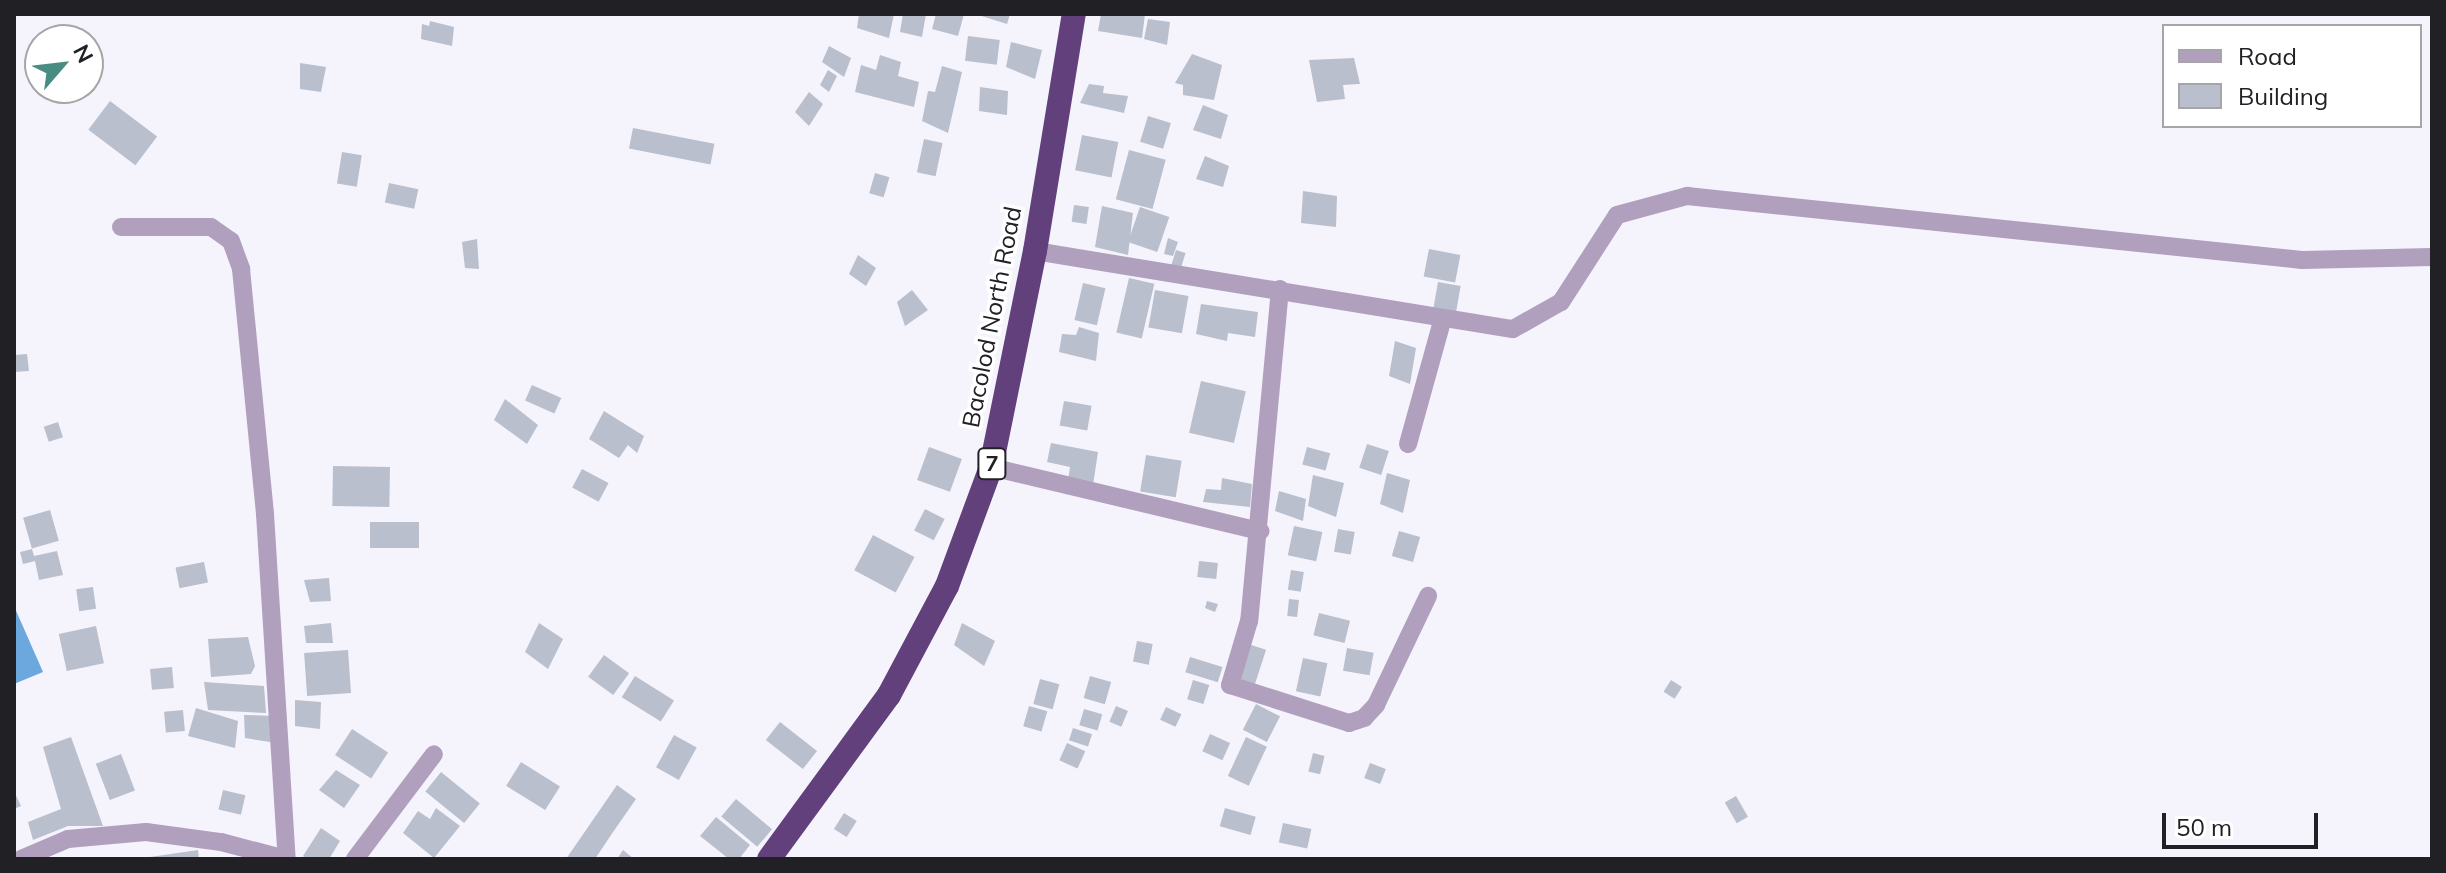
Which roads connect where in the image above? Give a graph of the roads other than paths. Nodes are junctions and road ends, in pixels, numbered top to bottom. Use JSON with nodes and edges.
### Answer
{"nodes":[{"id":1,"x":1074,"y":14,"type":"edge"},
{"id":2,"x":121,"y":227,"type":"dead end"},
{"id":3,"x":1035,"y":251,"type":"junction"},
{"id":4,"x":2432,"y":257,"type":"edge"},
{"id":5,"x":1280,"y":289,"type":"junction"},
{"id":6,"x":1443,"y":318,"type":"junction"},
{"id":7,"x":1408,"y":444,"type":"dead end"},
{"id":8,"x":991,"y":467,"type":"junction"},
{"id":9,"x":1260,"y":531,"type":"junction"},
{"id":10,"x":1428,"y":596,"type":"dead end"},
{"id":11,"x":434,"y":754,"type":"dead end"},
{"id":12,"x":21,"y":859,"type":"edge"},
{"id":13,"x":286,"y":859,"type":"edge"},
{"id":14,"x":355,"y":859,"type":"edge"},
{"id":15,"x":769,"y":859,"type":"edge"}],
"edges":[{"from":1,"to":3,"type":"highway","name":"Bacolod North Road","number":"7"},
{"from":2,"to":13,"type":"street"},
{"from":3,"to":5,"type":"street"},
{"from":3,"to":8,"type":"highway","name":"Bacolod North Road","number":"7"},
{"from":4,"to":6,"type":"street"},
{"from":5,"to":6,"type":"street"},
{"from":5,"to":9,"type":"street"},
{"from":6,"to":7,"type":"street"},
{"from":8,"to":9,"type":"street"},
{"from":8,"to":15,"type":"highway","name":"Bacolod North Road","number":"7"},
{"from":9,"to":10,"type":"street"},
{"from":11,"to":14,"type":"street"},
{"from":12,"to":13,"type":"street"}]}
